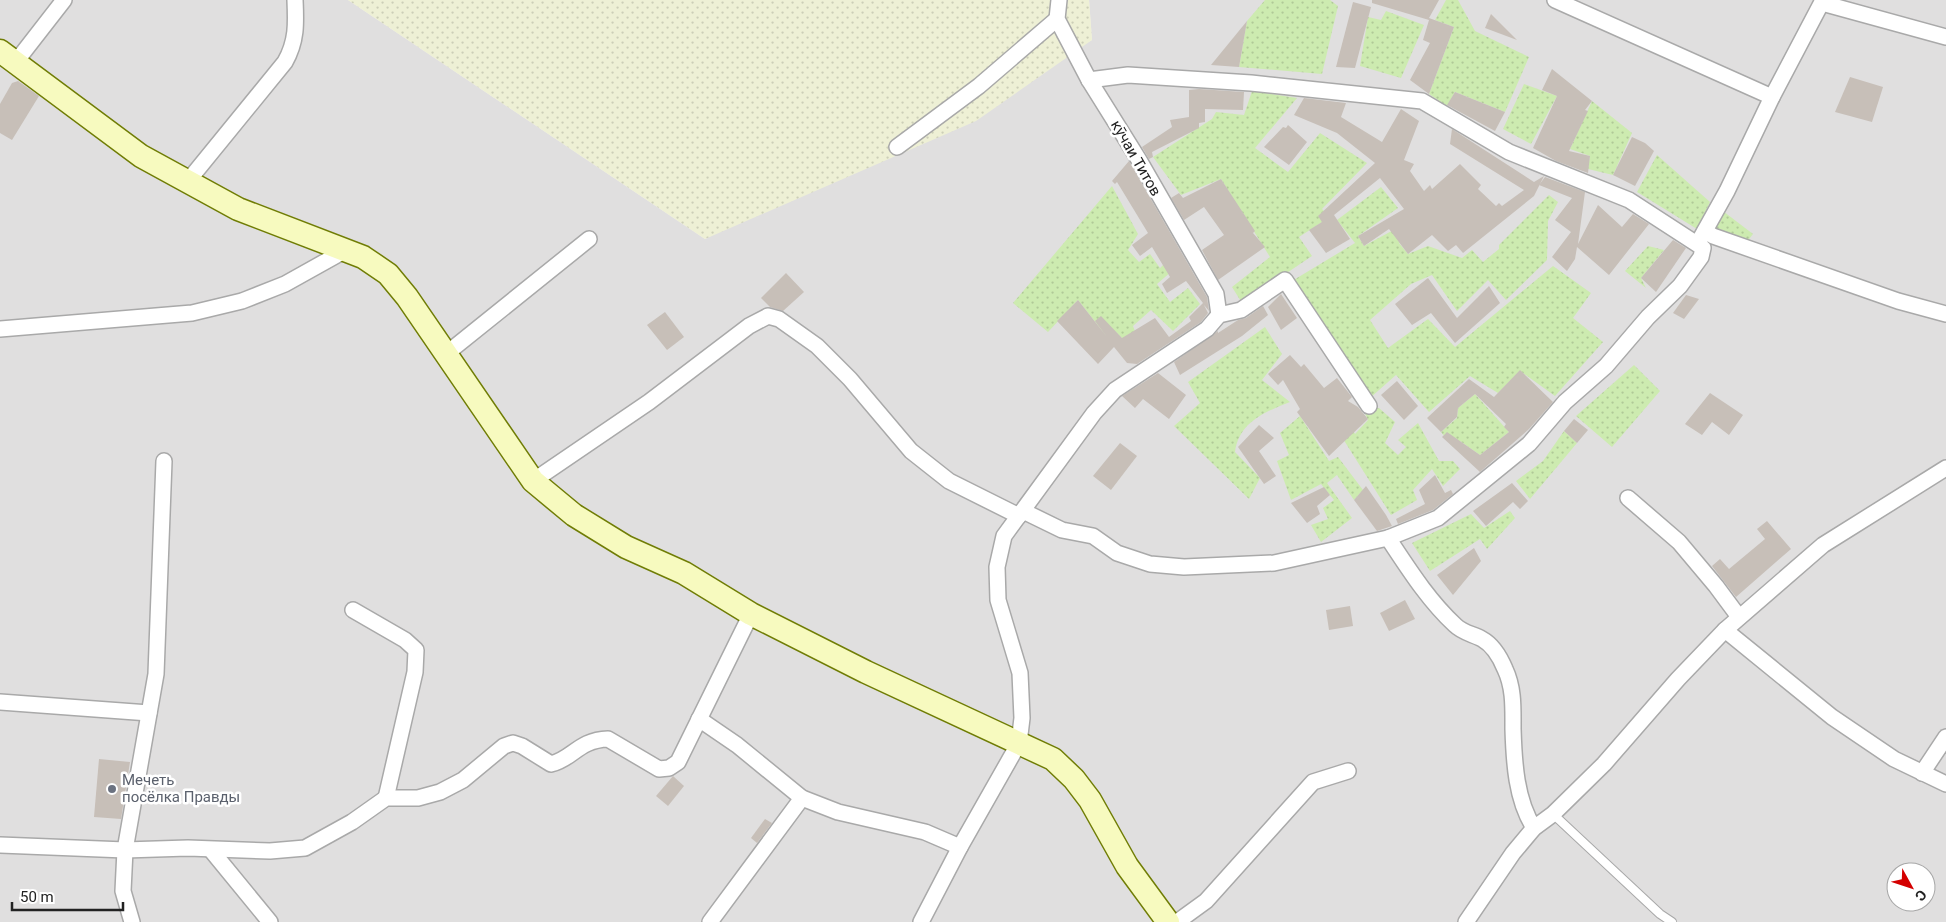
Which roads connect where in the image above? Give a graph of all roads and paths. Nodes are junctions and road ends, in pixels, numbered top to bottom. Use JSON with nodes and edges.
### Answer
{"nodes":[{"id":1,"x":64,"y":0,"type":"edge"},
{"id":2,"x":295,"y":0,"type":"edge"},
{"id":3,"x":1059,"y":0,"type":"edge"},
{"id":4,"x":1555,"y":0,"type":"edge"},
{"id":5,"x":1822,"y":2,"type":"edge"},
{"id":6,"x":1585,"y":6,"type":"edge"},
{"id":7,"x":1057,"y":18,"type":"junction"},
{"id":8,"x":1946,"y":37,"type":"edge"},
{"id":9,"x":8,"y":57,"type":"edge"},
{"id":10,"x":1089,"y":80,"type":"junction"},
{"id":11,"x":1772,"y":96,"type":"junction"},
{"id":12,"x":897,"y":147,"type":"dead end"},
{"id":13,"x":188,"y":181,"type":"junction"},
{"id":14,"x":1702,"y":237,"type":"junction"},
{"id":15,"x":589,"y":239,"type":"dead end"},
{"id":16,"x":346,"y":250,"type":"junction"},
{"id":17,"x":1946,"y":314,"type":"edge"},
{"id":18,"x":1219,"y":315,"type":"junction"},
{"id":19,"x":0,"y":329,"type":"edge"},
{"id":20,"x":446,"y":354,"type":"junction"},
{"id":21,"x":1369,"y":406,"type":"dead end"},
{"id":22,"x":164,"y":461,"type":"dead end"},
{"id":23,"x":1946,"y":468,"type":"edge"},
{"id":24,"x":533,"y":481,"type":"junction"},
{"id":25,"x":1628,"y":498,"type":"dead end"},
{"id":26,"x":1021,"y":514,"type":"junction"},
{"id":27,"x":1388,"y":538,"type":"junction"},
{"id":28,"x":353,"y":610,"type":"dead end"},
{"id":29,"x":751,"y":614,"type":"junction"},
{"id":30,"x":1739,"y":617,"type":"junction"},
{"id":31,"x":1725,"y":630,"type":"junction"},
{"id":32,"x":0,"y":702,"type":"edge"},
{"id":33,"x":149,"y":713,"type":"junction"},
{"id":34,"x":699,"y":719,"type":"junction"},
{"id":35,"x":1946,"y":738,"type":"edge"},
{"id":36,"x":1019,"y":743,"type":"junction"},
{"id":37,"x":1348,"y":771,"type":"dead end"},
{"id":38,"x":1922,"y":773,"type":"junction"},
{"id":39,"x":1946,"y":784,"type":"edge"},
{"id":40,"x":386,"y":798,"type":"junction"},
{"id":41,"x":802,"y":798,"type":"junction"},
{"id":42,"x":1553,"y":814,"type":"junction"},
{"id":43,"x":1534,"y":828,"type":"junction"},
{"id":44,"x":0,"y":845,"type":"edge"},
{"id":45,"x":960,"y":847,"type":"junction"},
{"id":46,"x":125,"y":850,"type":"junction"},
{"id":47,"x":211,"y":850,"type":"junction"},
{"id":48,"x":132,"y":922,"type":"edge"},
{"id":49,"x":270,"y":922,"type":"edge"},
{"id":50,"x":710,"y":922,"type":"edge"},
{"id":51,"x":921,"y":922,"type":"edge"},
{"id":52,"x":1168,"y":922,"type":"edge"},
{"id":53,"x":1177,"y":922,"type":"edge"},
{"id":54,"x":1466,"y":922,"type":"edge"},
{"id":55,"x":1672,"y":922,"type":"edge"}],
"edges":[{"from":1,"to":9,"type":"street"},
{"from":2,"to":13,"type":"street"},
{"from":3,"to":7,"type":"street"},
{"from":4,"to":6,"type":"street"},
{"from":5,"to":8,"type":"street"},
{"from":5,"to":11,"type":"street"},
{"from":6,"to":11,"type":"street"},
{"from":7,"to":10,"type":"street","name":"кӯчаи Титов"},
{"from":7,"to":12,"type":"street"},
{"from":9,"to":13,"type":"street"},
{"from":10,"to":14,"type":"street"},
{"from":10,"to":18,"type":"street","name":"кӯчаи Титов"},
{"from":11,"to":14,"type":"street"},
{"from":13,"to":16,"type":"street"},
{"from":14,"to":17,"type":"street"},
{"from":14,"to":27,"type":"street"},
{"from":15,"to":20,"type":"street"},
{"from":16,"to":19,"type":"street"},
{"from":16,"to":20,"type":"street"},
{"from":18,"to":21,"type":"street"},
{"from":18,"to":26,"type":"street"},
{"from":20,"to":24,"type":"street"},
{"from":22,"to":33,"type":"street"},
{"from":23,"to":30,"type":"street"},
{"from":24,"to":26,"type":"street"},
{"from":24,"to":29,"type":"street"},
{"from":25,"to":30,"type":"street"},
{"from":26,"to":27,"type":"street"},
{"from":26,"to":36,"type":"street"},
{"from":27,"to":43,"type":"street"},
{"from":28,"to":40,"type":"street"},
{"from":29,"to":34,"type":"street"},
{"from":29,"to":36,"type":"street"},
{"from":30,"to":31,"type":"street"},
{"from":31,"to":38,"type":"street"},
{"from":31,"to":42,"type":"street"},
{"from":32,"to":33,"type":"street"},
{"from":33,"to":46,"type":"street"},
{"from":34,"to":40,"type":"street"},
{"from":34,"to":41,"type":"street"},
{"from":35,"to":38,"type":"street"},
{"from":36,"to":45,"type":"street"},
{"from":36,"to":52,"type":"street"},
{"from":37,"to":53,"type":"street"},
{"from":38,"to":39,"type":"street"},
{"from":40,"to":47,"type":"street"},
{"from":41,"to":45,"type":"street"},
{"from":41,"to":50,"type":"street"},
{"from":42,"to":43,"type":"street"},
{"from":42,"to":55,"type":"lane"},
{"from":43,"to":54,"type":"street"},
{"from":44,"to":46,"type":"street"},
{"from":45,"to":51,"type":"street"},
{"from":46,"to":47,"type":"street"},
{"from":46,"to":48,"type":"street"},
{"from":47,"to":49,"type":"street"}]}
